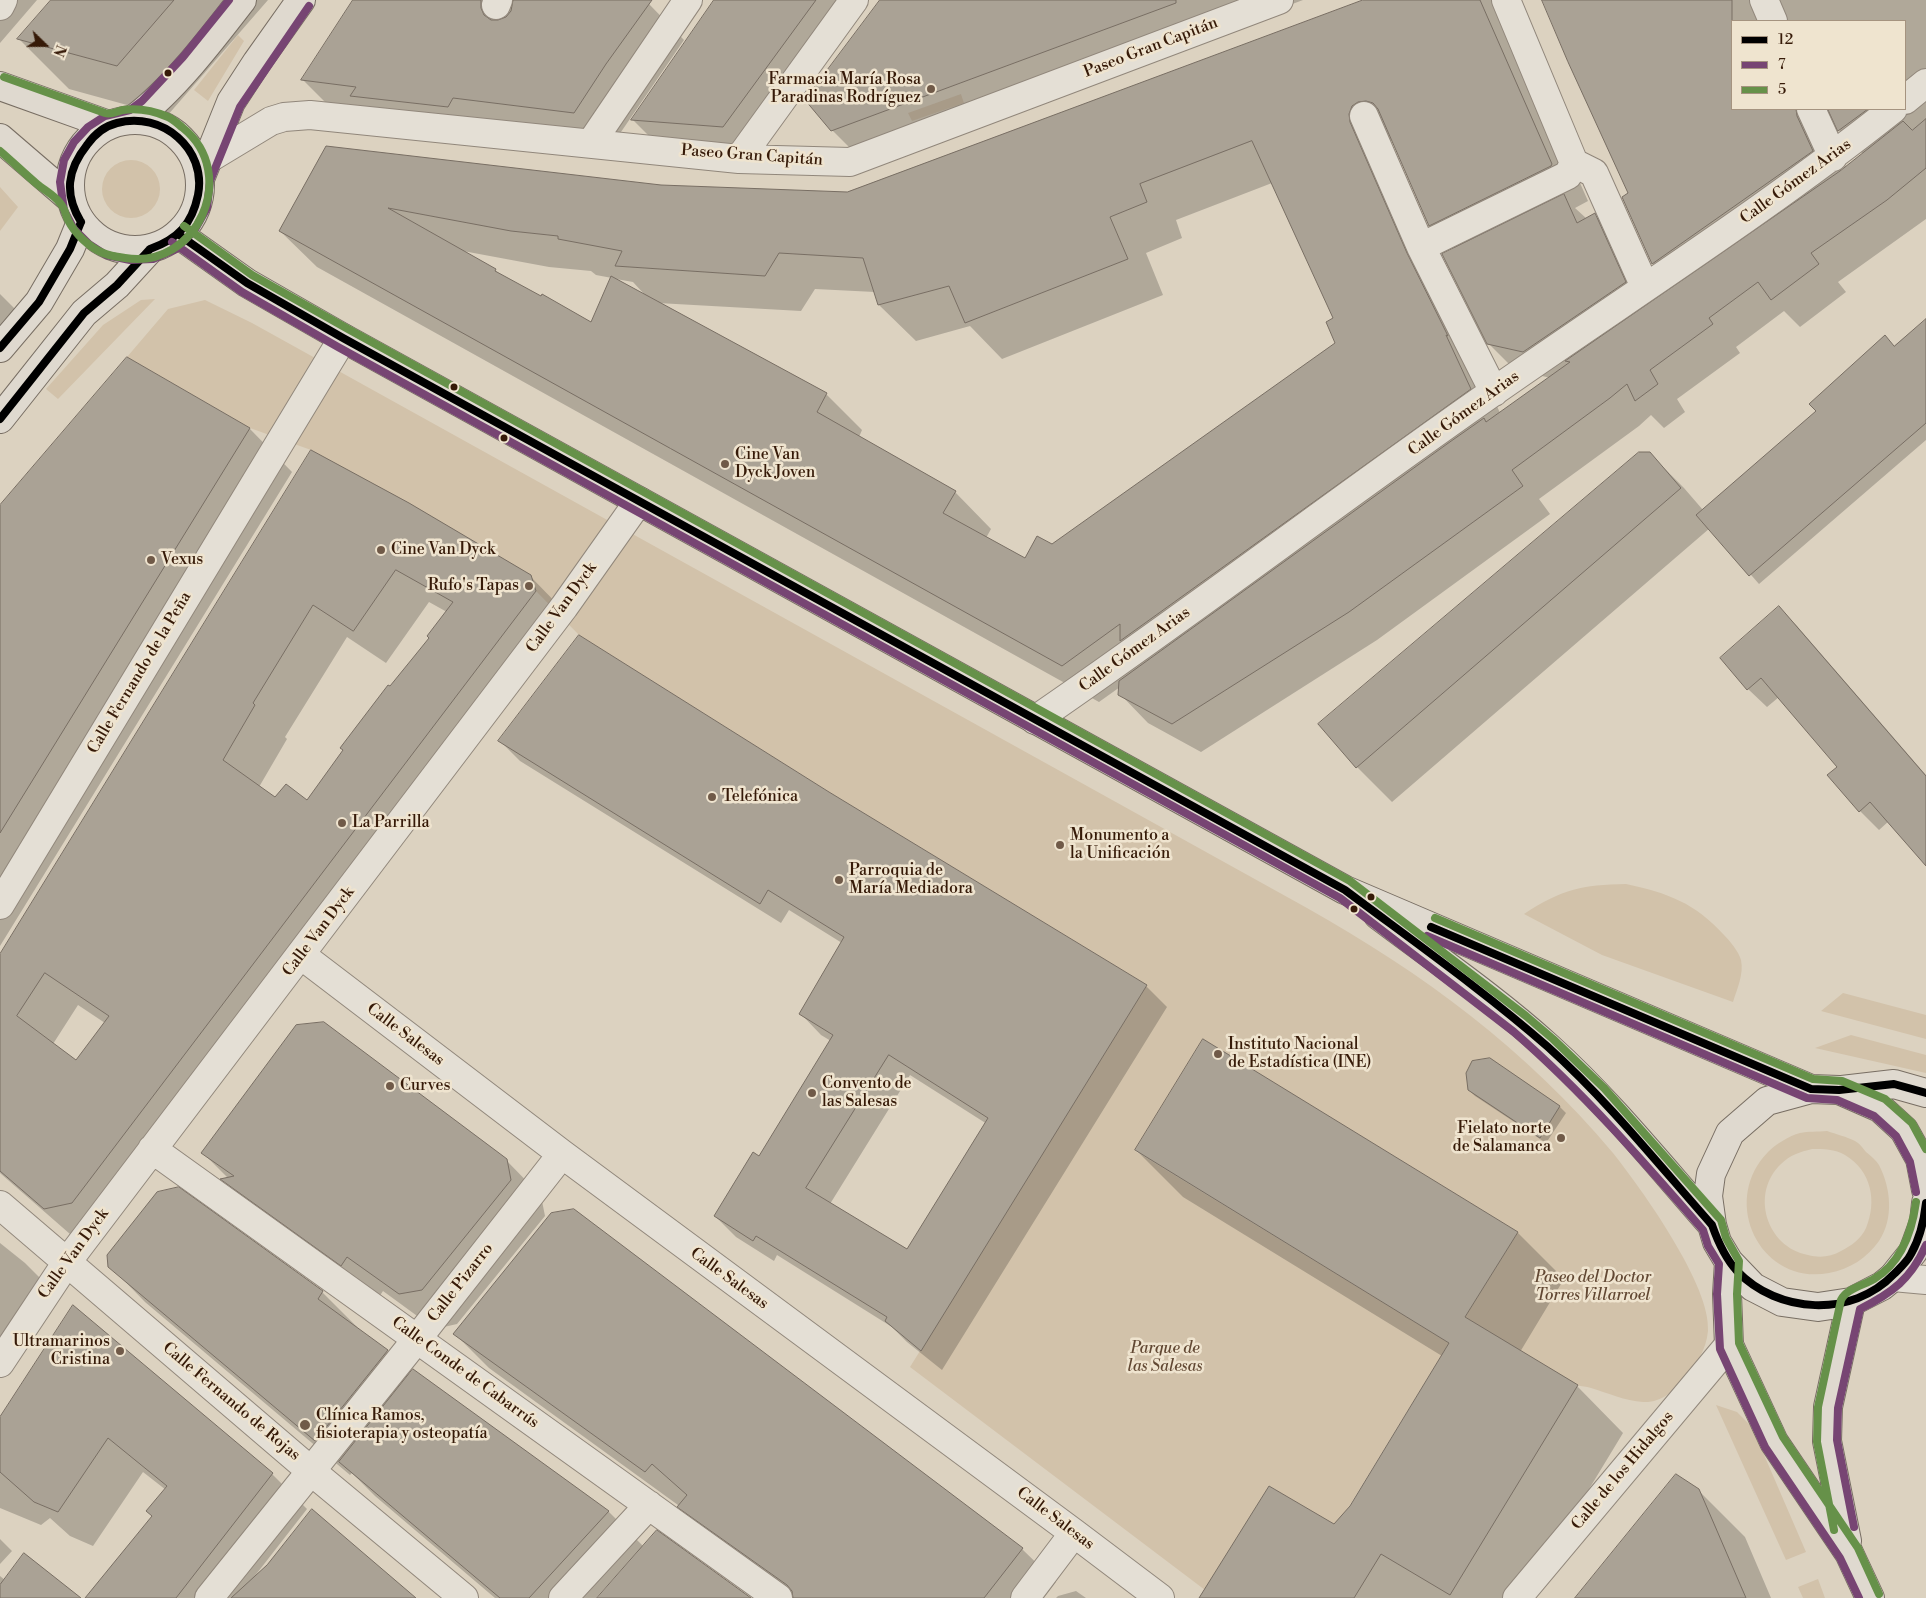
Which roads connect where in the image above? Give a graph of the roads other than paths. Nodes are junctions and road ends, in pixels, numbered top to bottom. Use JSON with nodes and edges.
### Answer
{"nodes":[{"id":1,"x":3,"y":0,"type":"edge"},
{"id":2,"x":242,"y":0,"type":"edge"},
{"id":3,"x":301,"y":0,"type":"edge"},
{"id":4,"x":688,"y":0,"type":"edge"},
{"id":5,"x":854,"y":0,"type":"edge"},
{"id":6,"x":1279,"y":0,"type":"edge"},
{"id":7,"x":1506,"y":0,"type":"edge"},
{"id":8,"x":1764,"y":0,"type":"edge"},
{"id":9,"x":0,"y":6,"type":"edge"},
{"id":10,"x":1773,"y":20,"type":"edge"},
{"id":11,"x":1926,"y":83,"type":"edge"},
{"id":12,"x":0,"y":86,"type":"edge"},
{"id":13,"x":1906,"y":99,"type":"edge"},
{"id":14,"x":1811,"y":110,"type":"edge"},
{"id":15,"x":1893,"y":110,"type":"edge"},
{"id":16,"x":1364,"y":116,"type":"dead end"},
{"id":17,"x":122,"y":122,"type":"junction"},
{"id":18,"x":0,"y":138,"type":"edge"},
{"id":19,"x":591,"y":143,"type":"junction"},
{"id":20,"x":1833,"y":157,"type":"junction"},
{"id":21,"x":739,"y":159,"type":"junction"},
{"id":22,"x":1574,"y":163,"type":"junction"},
{"id":23,"x":204,"y":169,"type":"junction"},
{"id":24,"x":76,"y":211,"type":"junction"},
{"id":25,"x":178,"y":234,"type":"junction"},
{"id":26,"x":1421,"y":247,"type":"junction"},
{"id":27,"x":150,"y":249,"type":"junction"},
{"id":28,"x":1645,"y":287,"type":"junction"},
{"id":29,"x":343,"y":338,"type":"junction"},
{"id":30,"x":0,"y":348,"type":"edge"},
{"id":31,"x":1494,"y":392,"type":"junction"},
{"id":32,"x":0,"y":419,"type":"edge"},
{"id":33,"x":639,"y":502,"type":"junction"},
{"id":34,"x":1035,"y":720,"type":"junction"},
{"id":35,"x":1344,"y":890,"type":"junction"},
{"id":36,"x":0,"y":905,"type":"edge"},
{"id":37,"x":301,"y":955,"type":"junction"},
{"id":38,"x":1811,"y":1089,"type":"junction"},
{"id":39,"x":1840,"y":1090,"type":"junction"},
{"id":40,"x":1926,"y":1093,"type":"edge"},
{"id":41,"x":152,"y":1149,"type":"junction"},
{"id":42,"x":562,"y":1154,"type":"junction"},
{"id":43,"x":1926,"y":1190,"type":"edge"},
{"id":44,"x":1926,"y":1203,"type":"edge"},
{"id":45,"x":0,"y":1205,"type":"edge"},
{"id":46,"x":1712,"y":1225,"type":"junction"},
{"id":47,"x":66,"y":1262,"type":"junction"},
{"id":48,"x":1728,"y":1262,"type":"junction"},
{"id":49,"x":1893,"y":1277,"type":"junction"},
{"id":50,"x":1926,"y":1280,"type":"edge"},
{"id":51,"x":1851,"y":1302,"type":"junction"},
{"id":52,"x":417,"y":1339,"type":"junction"},
{"id":53,"x":1729,"y":1345,"type":"junction"},
{"id":54,"x":0,"y":1363,"type":"edge"},
{"id":55,"x":311,"y":1470,"type":"junction"},
{"id":56,"x":649,"y":1505,"type":"junction"},
{"id":57,"x":1074,"y":1533,"type":"junction"},
{"id":58,"x":1849,"y":1553,"type":"junction"},
{"id":59,"x":209,"y":1598,"type":"edge"},
{"id":60,"x":464,"y":1598,"type":"edge"},
{"id":61,"x":563,"y":1598,"type":"edge"},
{"id":62,"x":778,"y":1598,"type":"edge"},
{"id":63,"x":1025,"y":1598,"type":"edge"},
{"id":64,"x":1160,"y":1598,"type":"edge"},
{"id":65,"x":1516,"y":1598,"type":"edge"},
{"id":66,"x":1870,"y":1598,"type":"edge"}],
"edges":[{"from":1,"to":9,"type":"street"},
{"from":2,"to":17,"type":"main road"},
{"from":3,"to":23,"type":"main road"},
{"from":4,"to":19,"type":"street"},
{"from":5,"to":21,"type":"street"},
{"from":6,"to":21,"type":"street","name":"Paseo Gran Capitán"},
{"from":7,"to":22,"type":"street"},
{"from":8,"to":10,"type":"street"},
{"from":11,"to":13,"type":"street"},
{"from":12,"to":17,"type":"main road"},
{"from":14,"to":20,"type":"street"},
{"from":15,"to":20,"type":"street","name":"Calle Gómez Arias"},
{"from":16,"to":26,"type":"street"},
{"from":17,"to":23,"type":"main road"},
{"from":17,"to":24,"type":"main road"},
{"from":18,"to":24,"type":"main road"},
{"from":19,"to":21,"type":"street","name":"Paseo Gran Capitán"},
{"from":19,"to":23,"type":"street","name":"Paseo Gran Capitán"},
{"from":20,"to":28,"type":"street","name":"Calle Gómez Arias"},
{"from":22,"to":26,"type":"street"},
{"from":22,"to":28,"type":"street"},
{"from":23,"to":25,"type":"main road"},
{"from":24,"to":27,"type":"main road"},
{"from":24,"to":30,"type":"main road"},
{"from":25,"to":27,"type":"main road"},
{"from":25,"to":29,"type":"main road"},
{"from":26,"to":31,"type":"street"},
{"from":27,"to":32,"type":"main road"},
{"from":28,"to":31,"type":"street","name":"Calle Gómez Arias"},
{"from":29,"to":33,"type":"main road"},
{"from":29,"to":36,"type":"street","name":"Calle Fernando de la Peña"},
{"from":31,"to":34,"type":"street","name":"Calle Gómez Arias"},
{"from":33,"to":34,"type":"main road"},
{"from":33,"to":37,"type":"street","name":"Calle Van Dyck"},
{"from":34,"to":35,"type":"main road"},
{"from":35,"to":38,"type":"main road"},
{"from":35,"to":46,"type":"main road"},
{"from":37,"to":41,"type":"street","name":"Calle Van Dyck"},
{"from":37,"to":42,"type":"street","name":"Calle Salesas"},
{"from":38,"to":39,"type":"main road"},
{"from":38,"to":46,"type":"main road"},
{"from":39,"to":40,"type":"main road"},
{"from":39,"to":43,"type":"main road"},
{"from":41,"to":47,"type":"street","name":"Calle Van Dyck"},
{"from":41,"to":52,"type":"street","name":"Calle Conde de Cabarrús"},
{"from":42,"to":52,"type":"street","name":"Calle Pizarro"},
{"from":42,"to":57,"type":"street","name":"Calle Salesas"},
{"from":44,"to":49,"type":"main road"},
{"from":45,"to":47,"type":"street","name":"Calle Fernando de Rojas"},
{"from":46,"to":48,"type":"main road"},
{"from":47,"to":54,"type":"street","name":"Calle Van Dyck"},
{"from":47,"to":55,"type":"street","name":"Calle Fernando de Rojas"},
{"from":48,"to":51,"type":"main road"},
{"from":48,"to":53,"type":"main road"},
{"from":49,"to":50,"type":"street"},
{"from":49,"to":51,"type":"main road"},
{"from":51,"to":58,"type":"main road"},
{"from":52,"to":55,"type":"street","name":"Calle Pizarro"},
{"from":52,"to":56,"type":"street","name":"Calle Conde de Cabarrús"},
{"from":53,"to":58,"type":"main road"},
{"from":53,"to":65,"type":"street","name":"Calle de los Hidalgos"},
{"from":55,"to":59,"type":"street","name":"Calle Pizarro"},
{"from":55,"to":60,"type":"street","name":"Calle Fernando de Rojas"},
{"from":56,"to":61,"type":"street"},
{"from":56,"to":62,"type":"street","name":"Calle Conde de Cabarrús"},
{"from":57,"to":63,"type":"street"},
{"from":57,"to":64,"type":"street","name":"Calle Salesas"},
{"from":58,"to":66,"type":"main road"}]}
